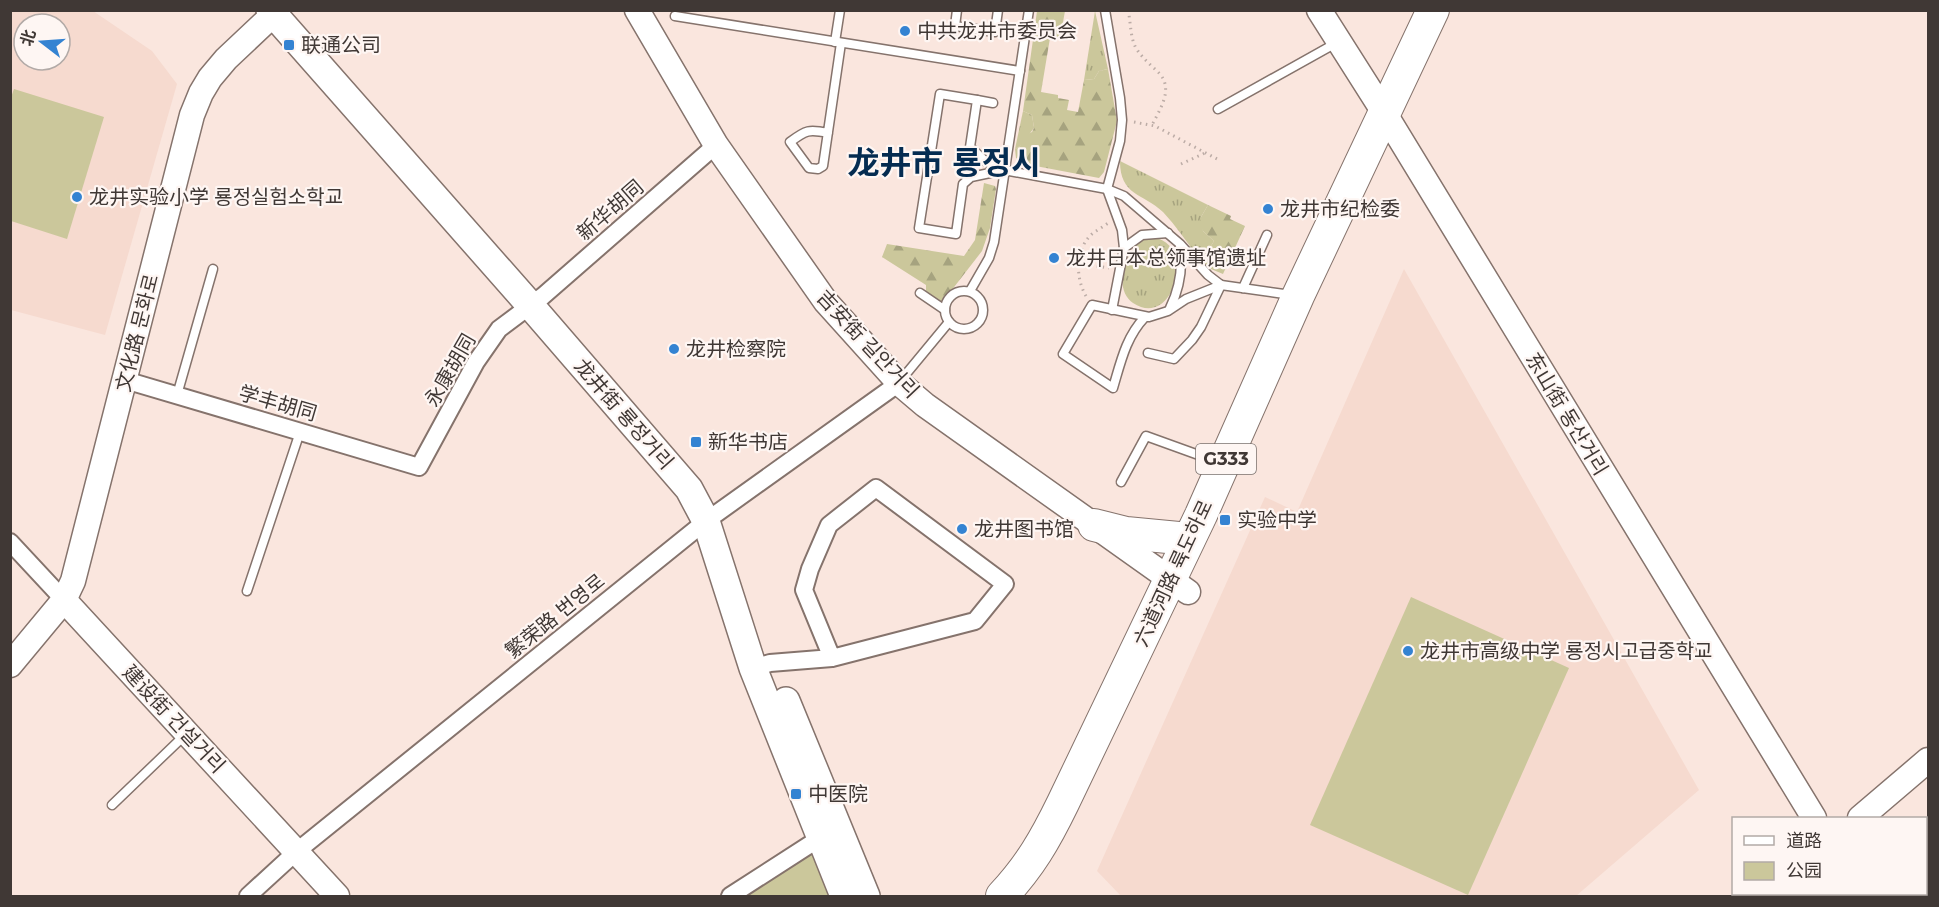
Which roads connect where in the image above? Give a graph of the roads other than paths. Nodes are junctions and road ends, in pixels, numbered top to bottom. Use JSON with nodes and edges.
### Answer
{"nodes":[{"id":1,"x":637,"y":10,"type":"edge"},
{"id":2,"x":840,"y":10,"type":"edge"},
{"id":3,"x":957,"y":10,"type":"edge"},
{"id":4,"x":998,"y":10,"type":"edge"},
{"id":5,"x":1029,"y":10,"type":"edge"},
{"id":6,"x":1105,"y":10,"type":"edge"},
{"id":7,"x":1319,"y":10,"type":"edge"},
{"id":8,"x":1433,"y":10,"type":"edge"},
{"id":9,"x":1449,"y":10,"type":"edge"},
{"id":10,"x":279,"y":11,"type":"edge"},
{"id":11,"x":675,"y":16,"type":"dead end"},
{"id":12,"x":838,"y":42,"type":"junction"},
{"id":13,"x":1338,"y":42,"type":"junction"},
{"id":14,"x":1020,"y":71,"type":"junction"},
{"id":15,"x":977,"y":100,"type":"junction"},
{"id":16,"x":993,"y":103,"type":"dead end"},
{"id":17,"x":1218,"y":108,"type":"dead end"},
{"id":18,"x":1389,"y":122,"type":"junction"},
{"id":19,"x":828,"y":133,"type":"junction"},
{"id":20,"x":716,"y":145,"type":"junction"},
{"id":21,"x":1005,"y":171,"type":"junction"},
{"id":22,"x":1107,"y":189,"type":"junction"},
{"id":23,"x":1168,"y":233,"type":"junction"},
{"id":24,"x":1267,"y":235,"type":"dead end"},
{"id":25,"x":1180,"y":244,"type":"junction"},
{"id":26,"x":1124,"y":248,"type":"junction"},
{"id":27,"x":213,"y":268,"type":"dead end"},
{"id":28,"x":1221,"y":285,"type":"junction"},
{"id":29,"x":1244,"y":288,"type":"junction"},
{"id":30,"x":970,"y":291,"type":"junction"},
{"id":31,"x":920,"y":293,"type":"dead end"},
{"id":32,"x":1303,"y":297,"type":"junction"},
{"id":33,"x":537,"y":300,"type":"junction"},
{"id":34,"x":945,"y":310,"type":"junction"},
{"id":35,"x":1112,"y":310,"type":"junction"},
{"id":36,"x":1168,"y":311,"type":"junction"},
{"id":37,"x":1145,"y":317,"type":"junction"},
{"id":38,"x":949,"y":322,"type":"junction"},
{"id":39,"x":1148,"y":353,"type":"dead end"},
{"id":40,"x":125,"y":380,"type":"junction"},
{"id":41,"x":899,"y":383,"type":"junction"},
{"id":42,"x":177,"y":395,"type":"junction"},
{"id":43,"x":300,"y":432,"type":"junction"},
{"id":44,"x":1224,"y":464,"type":"junction"},
{"id":45,"x":419,"y":467,"type":"joint"},
{"id":46,"x":1121,"y":482,"type":"dead end"},
{"id":47,"x":713,"y":517,"type":"junction"},
{"id":48,"x":1094,"y":525,"type":"junction"},
{"id":49,"x":1190,"y":539,"type":"junction"},
{"id":50,"x":10,"y":542,"type":"edge"},
{"id":51,"x":1179,"y":585,"type":"junction"},
{"id":52,"x":247,"y":591,"type":"dead end"},
{"id":53,"x":64,"y":600,"type":"junction"},
{"id":54,"x":832,"y":658,"type":"junction"},
{"id":55,"x":10,"y":665,"type":"edge"},
{"id":56,"x":762,"y":666,"type":"junction"},
{"id":57,"x":187,"y":733,"type":"junction"},
{"id":58,"x":1929,"y":760,"type":"edge"},
{"id":59,"x":112,"y":805,"type":"dead end"},
{"id":60,"x":1813,"y":817,"type":"edge"},
{"id":61,"x":1862,"y":817,"type":"edge"},
{"id":62,"x":820,"y":838,"type":"junction"},
{"id":63,"x":296,"y":852,"type":"junction"},
{"id":64,"x":248,"y":897,"type":"edge"},
{"id":65,"x":337,"y":897,"type":"edge"},
{"id":66,"x":730,"y":897,"type":"edge"},
{"id":67,"x":844,"y":897,"type":"edge"},
{"id":68,"x":866,"y":897,"type":"edge"},
{"id":69,"x":1002,"y":897,"type":"edge"},
{"id":70,"x":1025,"y":897,"type":"edge"}],
"edges":[{"from":1,"to":20,"type":"street","name":"吉安街 길안거리"},
{"from":2,"to":12,"type":"lane"},
{"from":3,"to":4,"type":"lane"},
{"from":5,"to":14,"type":"lane"},
{"from":6,"to":22,"type":"lane"},
{"from":7,"to":13,"type":"street","name":"东山街 동산거리"},
{"from":8,"to":18,"type":"highway","name":"六道河路 륙도하로","number":"G333"},
{"from":9,"to":18,"type":"highway","name":"六道河路 륙도하로","number":"G333"},
{"from":10,"to":33,"type":"main road","name":"龙井街 룡정거리"},
{"from":10,"to":40,"type":"street","name":"文化路 문화로"},
{"from":11,"to":12,"type":"lane"},
{"from":12,"to":14,"type":"lane"},
{"from":12,"to":19,"type":"lane"},
{"from":13,"to":17,"type":"lane"},
{"from":13,"to":18,"type":"street","name":"东山街 동산거리"},
{"from":14,"to":21,"type":"lane"},
{"from":15,"to":16,"type":"lane"},
{"from":15,"to":21,"type":"lane"},
{"from":15,"to":21,"type":"lane"},
{"from":18,"to":32,"type":"highway","name":"六道河路 륙도하로","number":"G333"},
{"from":18,"to":51,"type":"highway","name":"六道河路 륙도하로","number":"G333"},
{"from":18,"to":60,"type":"street","name":"东山街 동산거리"},
{"from":19,"to":19,"type":"lane"},
{"from":20,"to":33,"type":"street","name":"新华胡同"},
{"from":20,"to":41,"type":"street","name":"吉安街 길안거리"},
{"from":21,"to":22,"type":"lane"},
{"from":21,"to":30,"type":"lane"},
{"from":22,"to":23,"type":"lane"},
{"from":22,"to":26,"type":"lane"},
{"from":23,"to":25,"type":"lane"},
{"from":23,"to":26,"type":"lane"},
{"from":24,"to":29,"type":"lane"},
{"from":25,"to":28,"type":"lane"},
{"from":25,"to":36,"type":"lane"},
{"from":26,"to":35,"type":"lane"},
{"from":27,"to":42,"type":"lane"},
{"from":28,"to":29,"type":"lane"},
{"from":28,"to":36,"type":"lane"},
{"from":28,"to":39,"type":"lane"},
{"from":29,"to":32,"type":"lane"},
{"from":30,"to":34,"type":"lane"},
{"from":30,"to":38,"type":"lane"},
{"from":31,"to":34,"type":"lane"},
{"from":32,"to":44,"type":"highway","name":"六道河路 륙도하로","number":"G333"},
{"from":33,"to":45,"type":"street","name":"永康胡同"},
{"from":33,"to":47,"type":"main road","name":"龙井街 룡정거리"},
{"from":34,"to":38,"type":"lane"},
{"from":35,"to":37,"type":"lane"},
{"from":35,"to":37,"type":"lane"},
{"from":36,"to":37,"type":"lane"},
{"from":38,"to":41,"type":"lane"},
{"from":40,"to":42,"type":"street","name":"学丰胡同"},
{"from":40,"to":53,"type":"street","name":"文化路 문화로"},
{"from":41,"to":47,"type":"street","name":"繁荣路 번영로"},
{"from":41,"to":48,"type":"street","name":"吉安街 길안거리"},
{"from":42,"to":43,"type":"street","name":"学丰胡同"},
{"from":43,"to":45,"type":"street","name":"学丰胡同"},
{"from":43,"to":52,"type":"lane"},
{"from":44,"to":46,"type":"lane"},
{"from":44,"to":49,"type":"highway","name":"六道河路 륙도하로","number":"G333"},
{"from":47,"to":56,"type":"main road","name":"龙井街 룡정거리"},
{"from":47,"to":63,"type":"street","name":"繁荣路 번영로"},
{"from":48,"to":49,"type":"highway"},
{"from":48,"to":51,"type":"street","name":"吉安街 길안거리"},
{"from":49,"to":51,"type":"highway","name":"六道河路 륙도하로","number":"G333"},
{"from":50,"to":53,"type":"street","name":"建设街 건설거리"},
{"from":51,"to":69,"type":"highway","name":"六道河路 륙도하로","number":"G333"},
{"from":51,"to":70,"type":"highway","name":"六道河路 륙도하로","number":"G333"},
{"from":53,"to":55,"type":"street","name":"文化路 문화로"},
{"from":53,"to":57,"type":"street","name":"建设街 건설거리"},
{"from":54,"to":54,"type":"street"},
{"from":54,"to":56,"type":"street"},
{"from":56,"to":62,"type":"main road","name":"龙井街 룡정거리"},
{"from":56,"to":68,"type":"main road","name":"龙井街 룡정거리"},
{"from":57,"to":59,"type":"lane"},
{"from":57,"to":63,"type":"street","name":"建设街 건설거리"},
{"from":58,"to":61,"type":"street"},
{"from":62,"to":66,"type":"street"},
{"from":62,"to":67,"type":"main road","name":"龙井街 룡정거리"},
{"from":63,"to":64,"type":"street","name":"繁荣路 번영로"},
{"from":63,"to":65,"type":"street","name":"建设街 건설거리"}]}
